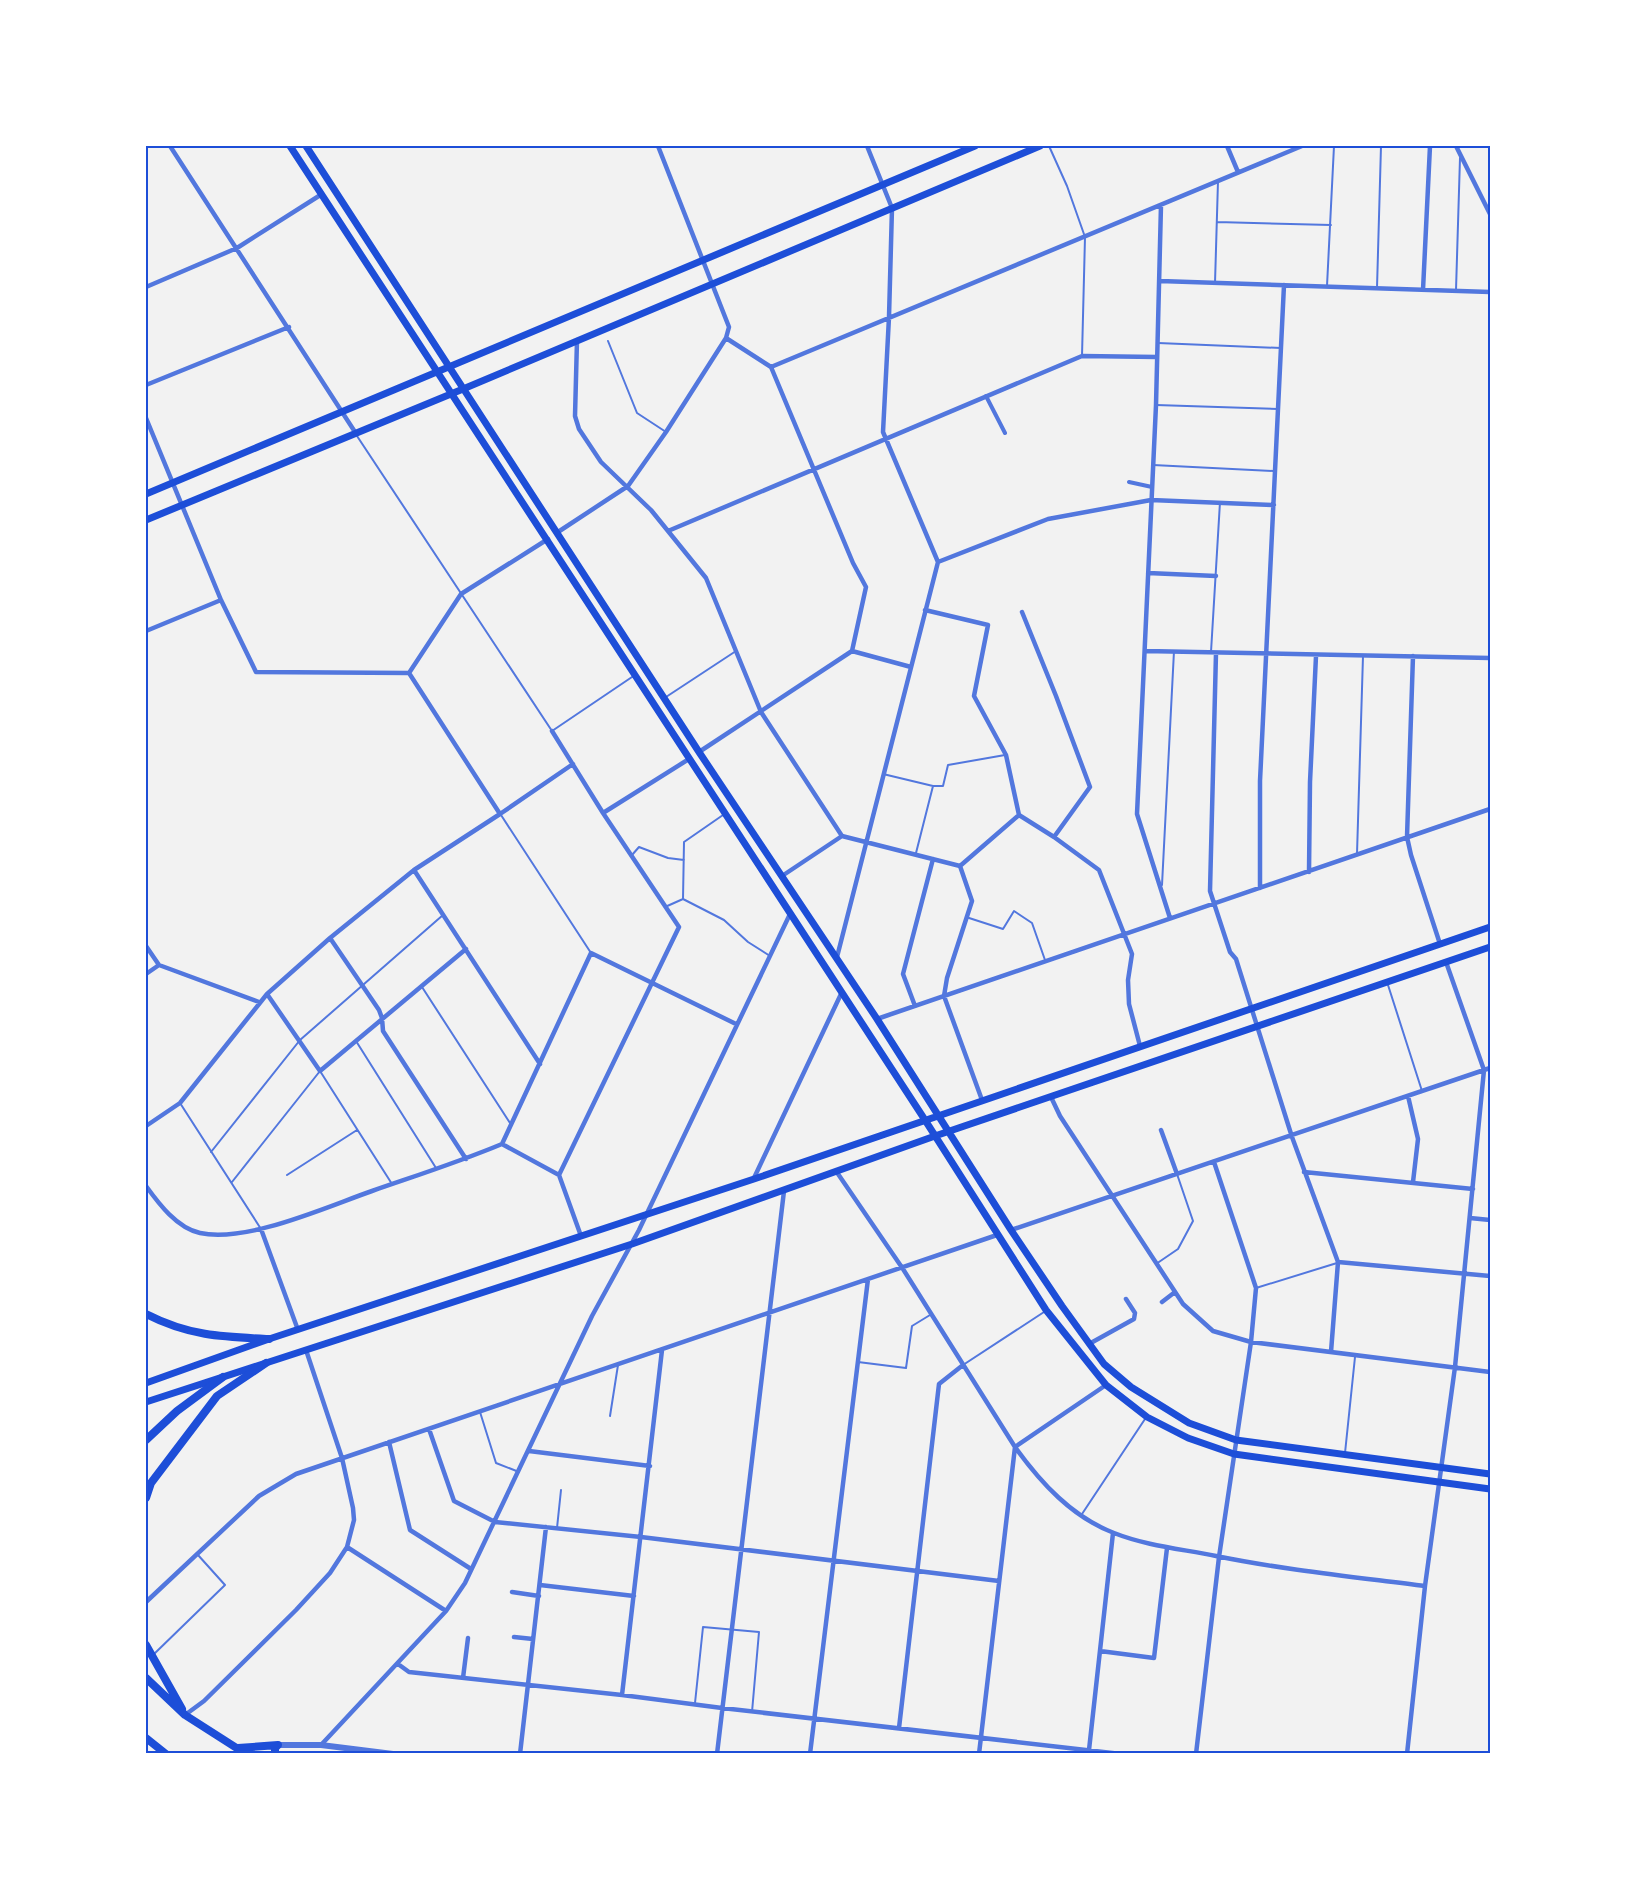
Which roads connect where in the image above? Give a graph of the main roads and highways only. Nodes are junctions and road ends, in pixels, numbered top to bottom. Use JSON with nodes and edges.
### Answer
{"nodes":[{"id":1,"x":290,"y":146,"type":"edge"},
{"id":2,"x":306,"y":146,"type":"edge"},
{"id":3,"x":975,"y":146,"type":"edge"},
{"id":4,"x":1040,"y":146,"type":"edge"},
{"id":5,"x":450,"y":367,"type":"junction"},
{"id":6,"x":438,"y":372,"type":"junction"},
{"id":7,"x":463,"y":389,"type":"junction"},
{"id":8,"x":452,"y":393,"type":"junction"},
{"id":9,"x":146,"y":494,"type":"edge"},
{"id":10,"x":146,"y":520,"type":"edge"},
{"id":11,"x":1491,"y":927,"type":"edge"},
{"id":12,"x":1491,"y":947,"type":"edge"},
{"id":13,"x":939,"y":1115,"type":"junction"},
{"id":14,"x":925,"y":1120,"type":"junction"},
{"id":15,"x":948,"y":1132,"type":"junction"},
{"id":16,"x":935,"y":1137,"type":"junction"},
{"id":17,"x":146,"y":1314,"type":"edge"},
{"id":18,"x":269,"y":1339,"type":"junction"},
{"id":19,"x":266,"y":1363,"type":"junction"},
{"id":20,"x":223,"y":1377,"type":"junction"},
{"id":21,"x":146,"y":1383,"type":"edge"},
{"id":22,"x":146,"y":1402,"type":"edge"},
{"id":23,"x":146,"y":1440,"type":"edge"},
{"id":24,"x":1491,"y":1474,"type":"edge"},
{"id":25,"x":1491,"y":1489,"type":"edge"},
{"id":26,"x":146,"y":1498,"type":"edge"},
{"id":27,"x":146,"y":1646,"type":"edge"},
{"id":28,"x":146,"y":1678,"type":"edge"},
{"id":29,"x":185,"y":1715,"type":"junction"},
{"id":30,"x":146,"y":1738,"type":"edge"},
{"id":31,"x":237,"y":1748,"type":"junction"},
{"id":32,"x":277,"y":1749,"type":"edge"},
{"id":33,"x":166,"y":1754,"type":"edge"},
{"id":34,"x":246,"y":1754,"type":"edge"}],
"edges":[{"from":1,"to":6,"type":"main road"},
{"from":2,"to":5,"type":"main road"},
{"from":3,"to":5,"type":"main road"},
{"from":4,"to":7,"type":"main road"},
{"from":5,"to":6,"type":"main road"},
{"from":5,"to":7,"type":"main road"},
{"from":6,"to":8,"type":"main road"},
{"from":6,"to":9,"type":"main road"},
{"from":7,"to":8,"type":"main road"},
{"from":7,"to":13,"type":"main road"},
{"from":8,"to":10,"type":"main road"},
{"from":8,"to":14,"type":"main road"},
{"from":11,"to":13,"type":"main road"},
{"from":12,"to":15,"type":"main road"},
{"from":13,"to":14,"type":"main road"},
{"from":13,"to":15,"type":"main road"},
{"from":14,"to":16,"type":"main road"},
{"from":14,"to":18,"type":"main road"},
{"from":15,"to":16,"type":"main road"},
{"from":15,"to":24,"type":"main road"},
{"from":16,"to":19,"type":"main road"},
{"from":16,"to":25,"type":"main road"},
{"from":17,"to":18,"type":"main road"},
{"from":18,"to":21,"type":"main road"},
{"from":19,"to":20,"type":"main road"},
{"from":19,"to":26,"type":"highway"},
{"from":20,"to":22,"type":"main road"},
{"from":20,"to":23,"type":"main road"},
{"from":27,"to":29,"type":"highway"},
{"from":28,"to":29,"type":"highway"},
{"from":29,"to":31,"type":"highway"},
{"from":30,"to":33,"type":"highway"},
{"from":31,"to":32,"type":"highway"},
{"from":31,"to":34,"type":"highway"}]}
